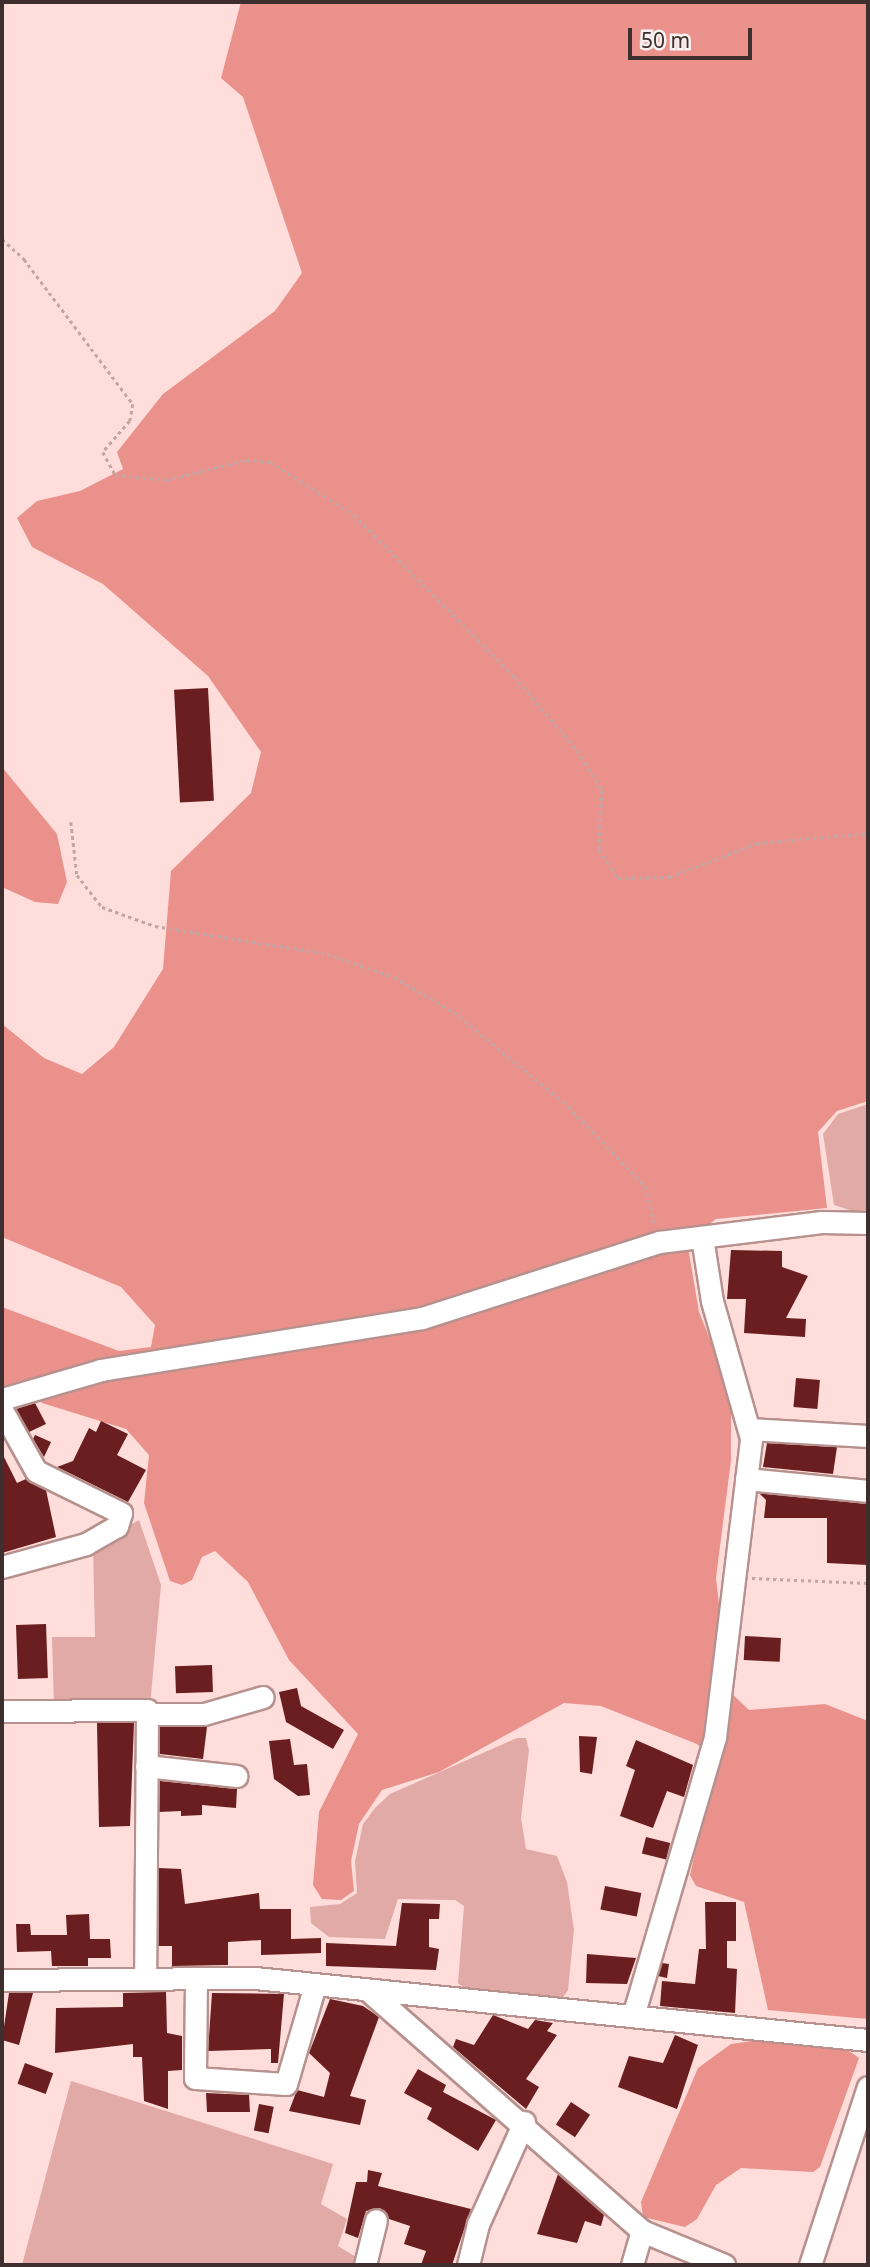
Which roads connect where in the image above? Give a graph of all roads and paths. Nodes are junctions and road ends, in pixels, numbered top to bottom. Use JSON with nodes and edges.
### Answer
{"nodes":[{"id":1,"x":2,"y":239,"type":"edge"},
{"id":2,"x":71,"y":822,"type":"dead end"},
{"id":3,"x":868,"y":833,"type":"edge"},
{"id":4,"x":868,"y":1223,"type":"edge"},
{"id":5,"x":702,"y":1237,"type":"junction"},
{"id":6,"x":659,"y":1242,"type":"junction"},
{"id":7,"x":2,"y":1399,"type":"edge"},
{"id":8,"x":2,"y":1410,"type":"edge"},
{"id":9,"x":749,"y":1429,"type":"junction"},
{"id":10,"x":868,"y":1436,"type":"edge"},
{"id":11,"x":747,"y":1479,"type":"junction"},
{"id":12,"x":868,"y":1491,"type":"edge"},
{"id":13,"x":2,"y":1567,"type":"edge"},
{"id":14,"x":734,"y":1577,"type":"junction"},
{"id":15,"x":868,"y":1583,"type":"edge"},
{"id":16,"x":263,"y":1697,"type":"dead end"},
{"id":17,"x":2,"y":1711,"type":"edge"},
{"id":18,"x":147,"y":1714,"type":"junction"},
{"id":19,"x":146,"y":1766,"type":"junction"},
{"id":20,"x":236,"y":1776,"type":"dead end"},
{"id":21,"x":196,"y":1978,"type":"junction"},
{"id":22,"x":145,"y":1979,"type":"junction"},
{"id":23,"x":2,"y":1980,"type":"edge"},
{"id":24,"x":315,"y":1985,"type":"junction"},
{"id":25,"x":370,"y":1992,"type":"junction"},
{"id":26,"x":633,"y":2016,"type":"junction"},
{"id":27,"x":868,"y":2040,"type":"edge"},
{"id":28,"x":868,"y":2087,"type":"edge"},
{"id":29,"x":524,"y":2122,"type":"junction"},
{"id":30,"x":376,"y":2220,"type":"dead end"},
{"id":31,"x":642,"y":2231,"type":"junction"},
{"id":32,"x":365,"y":2265,"type":"edge"},
{"id":33,"x":468,"y":2265,"type":"edge"},
{"id":34,"x":632,"y":2265,"type":"edge"},
{"id":35,"x":724,"y":2265,"type":"edge"},
{"id":36,"x":810,"y":2265,"type":"edge"}],
"edges":[{"from":1,"to":3,"type":"path"},
{"from":2,"to":6,"type":"path"},
{"from":4,"to":5,"type":"street"},
{"from":5,"to":6,"type":"street"},
{"from":5,"to":9,"type":"street"},
{"from":6,"to":7,"type":"street"},
{"from":8,"to":13,"type":"street"},
{"from":9,"to":10,"type":"street"},
{"from":9,"to":11,"type":"street"},
{"from":11,"to":12,"type":"street"},
{"from":11,"to":14,"type":"street"},
{"from":14,"to":15,"type":"path"},
{"from":14,"to":26,"type":"street"},
{"from":16,"to":18,"type":"street"},
{"from":17,"to":18,"type":"street"},
{"from":18,"to":19,"type":"street"},
{"from":19,"to":20,"type":"street"},
{"from":19,"to":22,"type":"street"},
{"from":21,"to":22,"type":"street"},
{"from":21,"to":24,"type":"street"},
{"from":21,"to":24,"type":"street"},
{"from":22,"to":23,"type":"street"},
{"from":24,"to":25,"type":"street"},
{"from":25,"to":26,"type":"street"},
{"from":25,"to":29,"type":"street"},
{"from":26,"to":27,"type":"street"},
{"from":28,"to":36,"type":"street"},
{"from":29,"to":31,"type":"street"},
{"from":29,"to":33,"type":"street"},
{"from":30,"to":32,"type":"street"},
{"from":31,"to":34,"type":"street"},
{"from":31,"to":35,"type":"street"}]}
